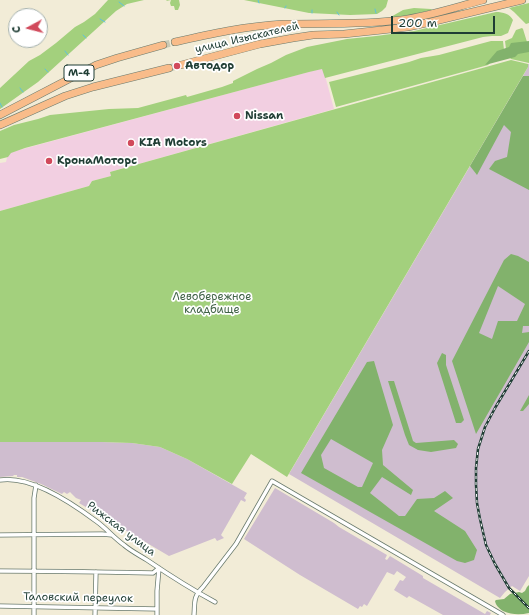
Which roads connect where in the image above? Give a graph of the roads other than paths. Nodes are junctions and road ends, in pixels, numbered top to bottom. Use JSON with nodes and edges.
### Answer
{"nodes":[{"id":1,"x":483,"y":0,"type":"edge"},
{"id":2,"x":517,"y":0,"type":"edge"},
{"id":3,"x":522,"y":0,"type":"edge"},
{"id":4,"x":529,"y":1,"type":"edge"},
{"id":5,"x":508,"y":4,"type":"junction"},
{"id":6,"x":175,"y":42,"type":"tunnel mouth"},
{"id":7,"x":163,"y":46,"type":"tunnel mouth"},
{"id":8,"x":181,"y":65,"type":"tunnel mouth"},
{"id":9,"x":169,"y":68,"type":"tunnel mouth"},
{"id":10,"x":0,"y":115,"type":"edge"},
{"id":11,"x":0,"y":125,"type":"edge"},
{"id":12,"x":0,"y":480,"type":"edge"},
{"id":13,"x":36,"y":485,"type":"junction"},
{"id":14,"x":0,"y":535,"type":"edge"},
{"id":15,"x":34,"y":535,"type":"junction"},
{"id":16,"x":113,"y":535,"type":"junction"},
{"id":17,"x":159,"y":568,"type":"junction"},
{"id":18,"x":0,"y":571,"type":"edge"},
{"id":19,"x":35,"y":571,"type":"junction"},
{"id":20,"x":96,"y":572,"type":"junction"},
{"id":21,"x":198,"y":593,"type":"junction"},
{"id":22,"x":215,"y":602,"type":"dead end"},
{"id":23,"x":0,"y":606,"type":"edge"},
{"id":24,"x":34,"y":607,"type":"junction"},
{"id":25,"x":95,"y":608,"type":"junction"},
{"id":26,"x":157,"y":609,"type":"junction"},
{"id":27,"x":34,"y":615,"type":"edge"},
{"id":28,"x":95,"y":615,"type":"edge"},
{"id":29,"x":157,"y":615,"type":"edge"},
{"id":30,"x":194,"y":615,"type":"edge"},
{"id":31,"x":503,"y":615,"type":"edge"}],
"edges":[{"from":1,"to":6,"type":"highway","name":"улица Изыскателей"},
{"from":2,"to":5,"type":"highway"},
{"from":3,"to":5,"type":"highway"},
{"from":4,"to":5,"type":"highway"},
{"from":5,"to":8,"type":"highway","name":"улица Изыскателей"},
{"from":7,"to":10,"type":"highway","number":"М-4"},
{"from":9,"to":11,"type":"highway","number":"М-4"},
{"from":12,"to":13,"type":"street","name":"Рижская улица"},
{"from":13,"to":15,"type":"street"},
{"from":13,"to":16,"type":"street","name":"Рижская улица"},
{"from":14,"to":15,"type":"street"},
{"from":15,"to":16,"type":"street"},
{"from":15,"to":19,"type":"street"},
{"from":16,"to":17,"type":"street","name":"Рижская улица"},
{"from":17,"to":20,"type":"street"},
{"from":17,"to":21,"type":"street","name":"Рижская улица"},
{"from":17,"to":26,"type":"street"},
{"from":18,"to":19,"type":"street"},
{"from":19,"to":20,"type":"street"},
{"from":19,"to":24,"type":"street"},
{"from":20,"to":25,"type":"street"},
{"from":21,"to":22,"type":"street","name":"Рижская улица"},
{"from":21,"to":30,"type":"street"},
{"from":21,"to":31,"type":"street"},
{"from":23,"to":24,"type":"street","name":"Таловский переулок"},
{"from":24,"to":25,"type":"street","name":"Таловский переулок"},
{"from":24,"to":27,"type":"street"},
{"from":25,"to":26,"type":"street","name":"Таловский переулок"},
{"from":25,"to":28,"type":"street"},
{"from":26,"to":29,"type":"street"}]}
